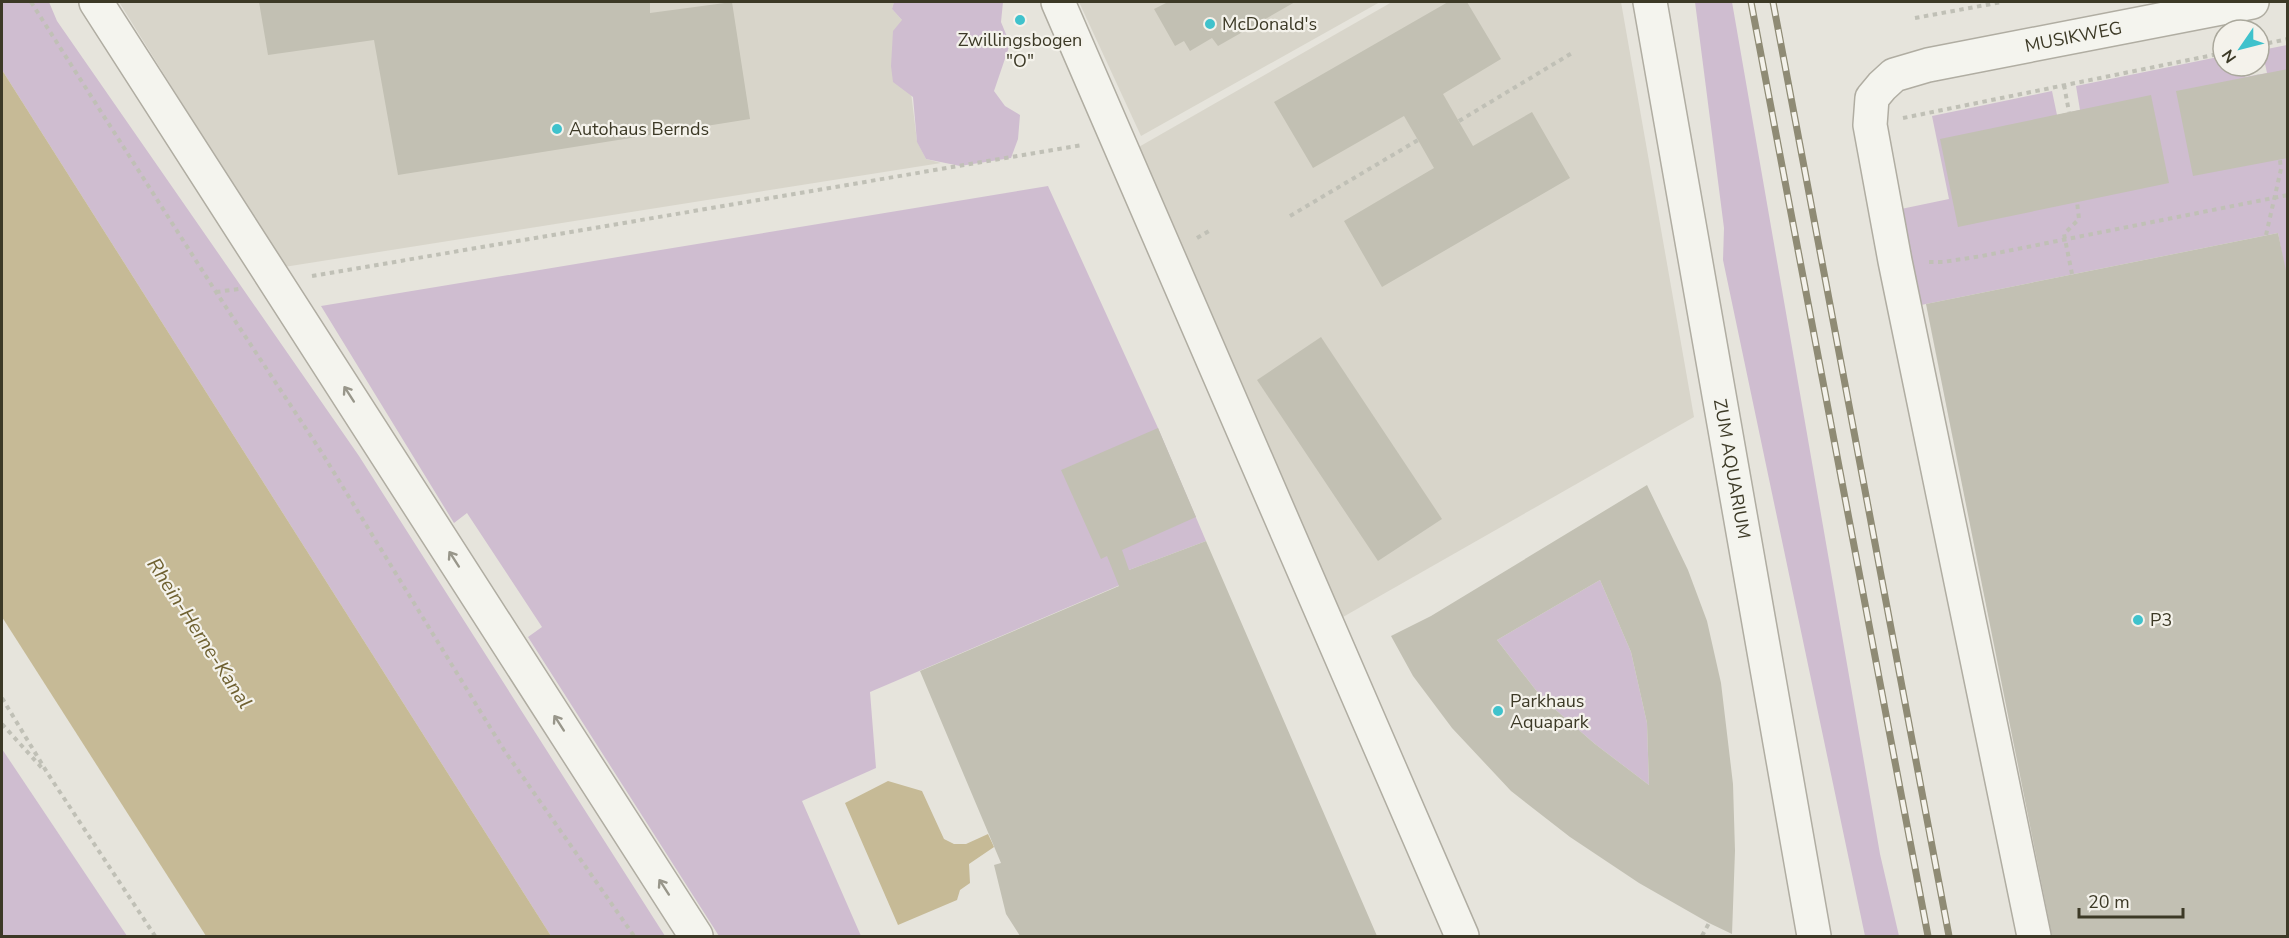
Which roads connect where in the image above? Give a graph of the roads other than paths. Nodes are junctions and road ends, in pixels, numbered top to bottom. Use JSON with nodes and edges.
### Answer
{"nodes":[{"id":1,"x":96,"y":2,"type":"edge"},
{"id":2,"x":1058,"y":2,"type":"edge"},
{"id":3,"x":1650,"y":2,"type":"edge"},
{"id":4,"x":2252,"y":2,"type":"edge"},
{"id":5,"x":696,"y":936,"type":"edge"},
{"id":6,"x":1462,"y":936,"type":"edge"},
{"id":7,"x":1814,"y":936,"type":"edge"},
{"id":8,"x":2034,"y":936,"type":"edge"}],
"edges":[{"from":5,"to":1,"type":"street","one_way":true},
{"from":2,"to":6,"type":"street"},
{"from":3,"to":7,"type":"street","name":"ZUM AQUARIUM"},
{"from":4,"to":8,"type":"street","name":"MUSIKWEG"}]}
